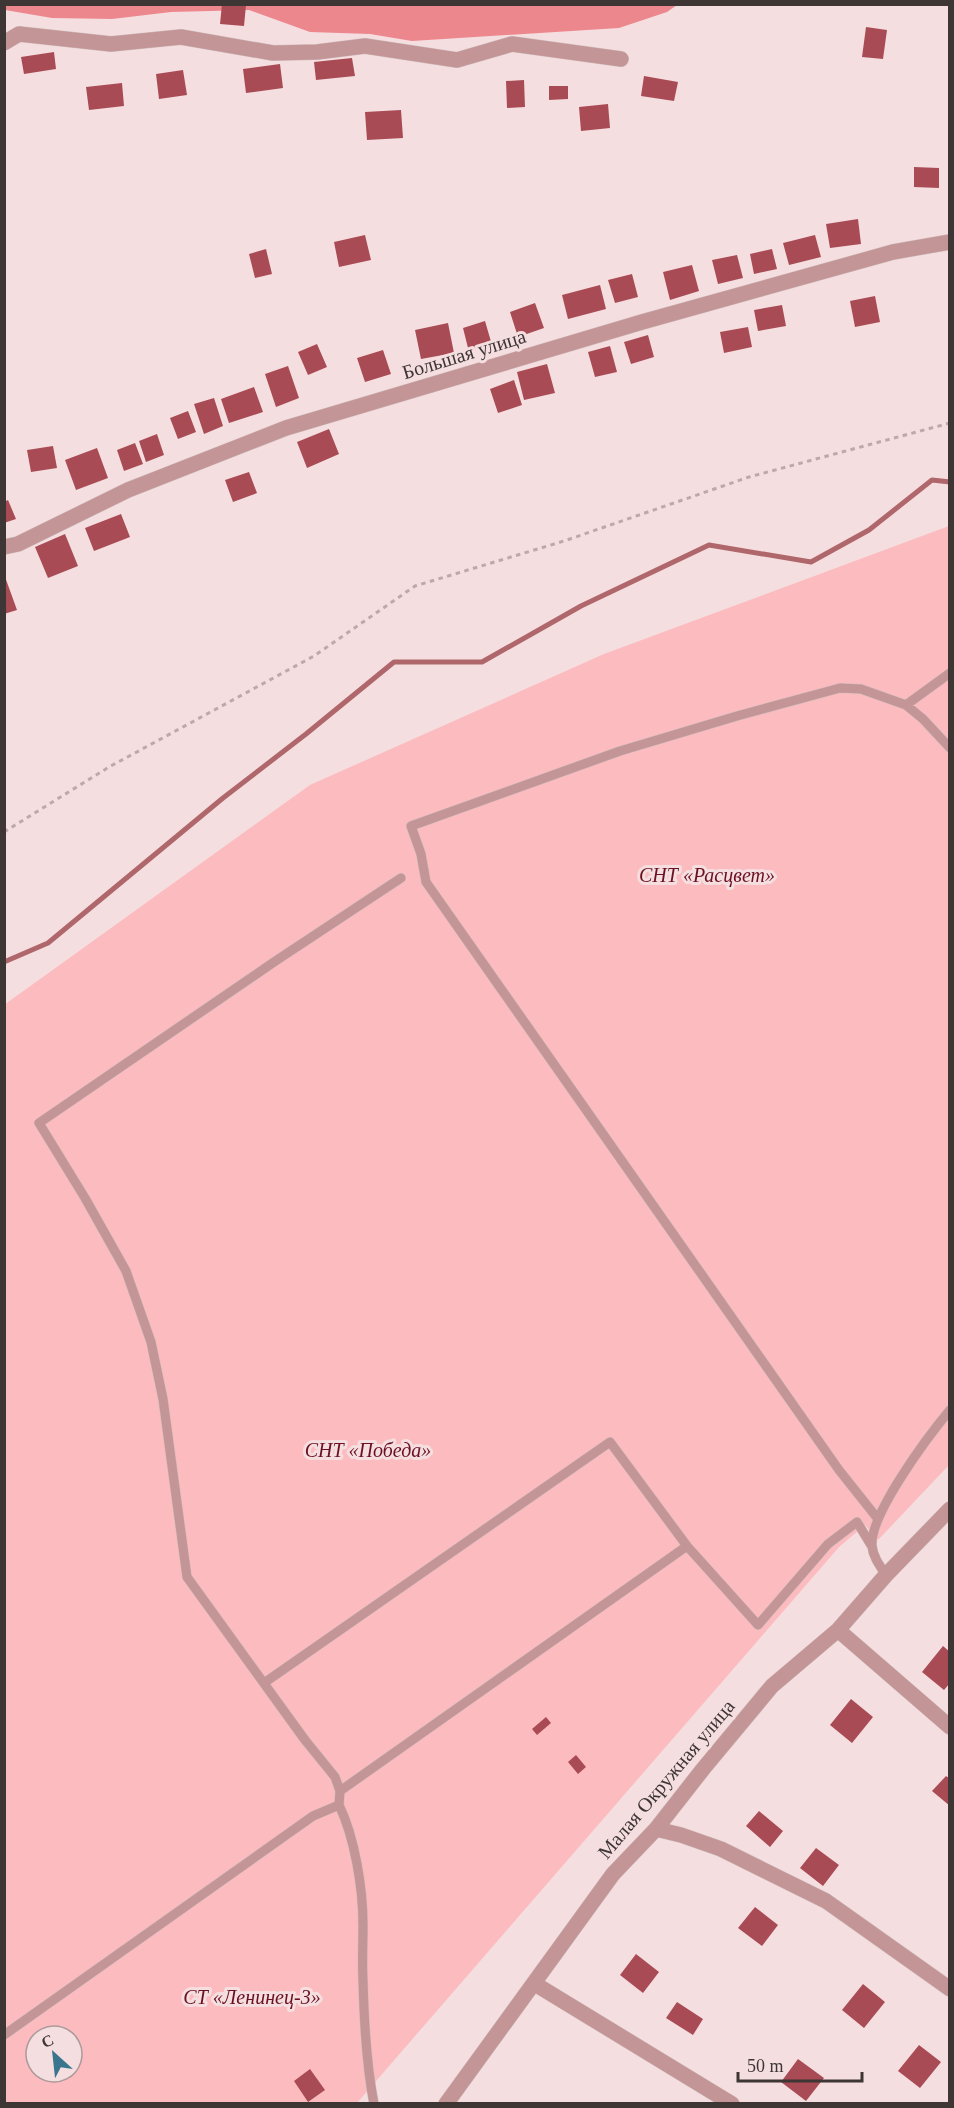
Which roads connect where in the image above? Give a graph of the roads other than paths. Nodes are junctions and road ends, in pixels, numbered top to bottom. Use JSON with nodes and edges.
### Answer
{"nodes":[{"id":1,"x":4,"y":43,"type":"edge"},
{"id":2,"x":621,"y":59,"type":"dead end"},
{"id":3,"x":950,"y":242,"type":"edge"},
{"id":4,"x":4,"y":547,"type":"edge"},
{"id":5,"x":950,"y":673,"type":"edge"},
{"id":6,"x":906,"y":705,"type":"junction"},
{"id":7,"x":950,"y":748,"type":"edge"},
{"id":8,"x":401,"y":878,"type":"dead end"},
{"id":9,"x":950,"y":1410,"type":"edge"},
{"id":10,"x":950,"y":1509,"type":"edge"},
{"id":11,"x":878,"y":1519,"type":"junction"},
{"id":12,"x":871,"y":1545,"type":"junction"},
{"id":13,"x":687,"y":1546,"type":"junction"},
{"id":14,"x":886,"y":1575,"type":"junction"},
{"id":15,"x":838,"y":1630,"type":"junction"},
{"id":16,"x":264,"y":1683,"type":"junction"},
{"id":17,"x":950,"y":1727,"type":"edge"},
{"id":18,"x":340,"y":1791,"type":"junction"},
{"id":19,"x":339,"y":1805,"type":"junction"},
{"id":20,"x":656,"y":1829,"type":"junction"},
{"id":21,"x":535,"y":1984,"type":"junction"},
{"id":22,"x":950,"y":1989,"type":"edge"},
{"id":23,"x":4,"y":2035,"type":"edge"},
{"id":24,"x":451,"y":2101,"type":"edge"},
{"id":25,"x":374,"y":2103,"type":"edge"},
{"id":26,"x":732,"y":2103,"type":"edge"}],
"edges":[{"from":1,"to":2,"type":"street"},
{"from":3,"to":4,"type":"street","name":"Большая улица"},
{"from":5,"to":6,"type":"lane"},
{"from":6,"to":7,"type":"lane"},
{"from":6,"to":11,"type":"lane"},
{"from":8,"to":16,"type":"lane"},
{"from":9,"to":11,"type":"lane"},
{"from":10,"to":14,"type":"street","name":"Малая Окружная улица"},
{"from":11,"to":12,"type":"lane"},
{"from":12,"to":13,"type":"lane"},
{"from":12,"to":14,"type":"lane"},
{"from":13,"to":16,"type":"lane"},
{"from":13,"to":18,"type":"lane"},
{"from":14,"to":15,"type":"street","name":"Малая Окружная улица"},
{"from":15,"to":17,"type":"street"},
{"from":15,"to":20,"type":"street","name":"Малая Окружная улица"},
{"from":16,"to":18,"type":"lane"},
{"from":18,"to":19,"type":"lane"},
{"from":19,"to":23,"type":"lane"},
{"from":19,"to":25,"type":"lane"},
{"from":20,"to":21,"type":"street","name":"Малая Окружная улица"},
{"from":20,"to":22,"type":"street"},
{"from":21,"to":24,"type":"street","name":"Малая Окружная улица"},
{"from":21,"to":26,"type":"street"}]}
